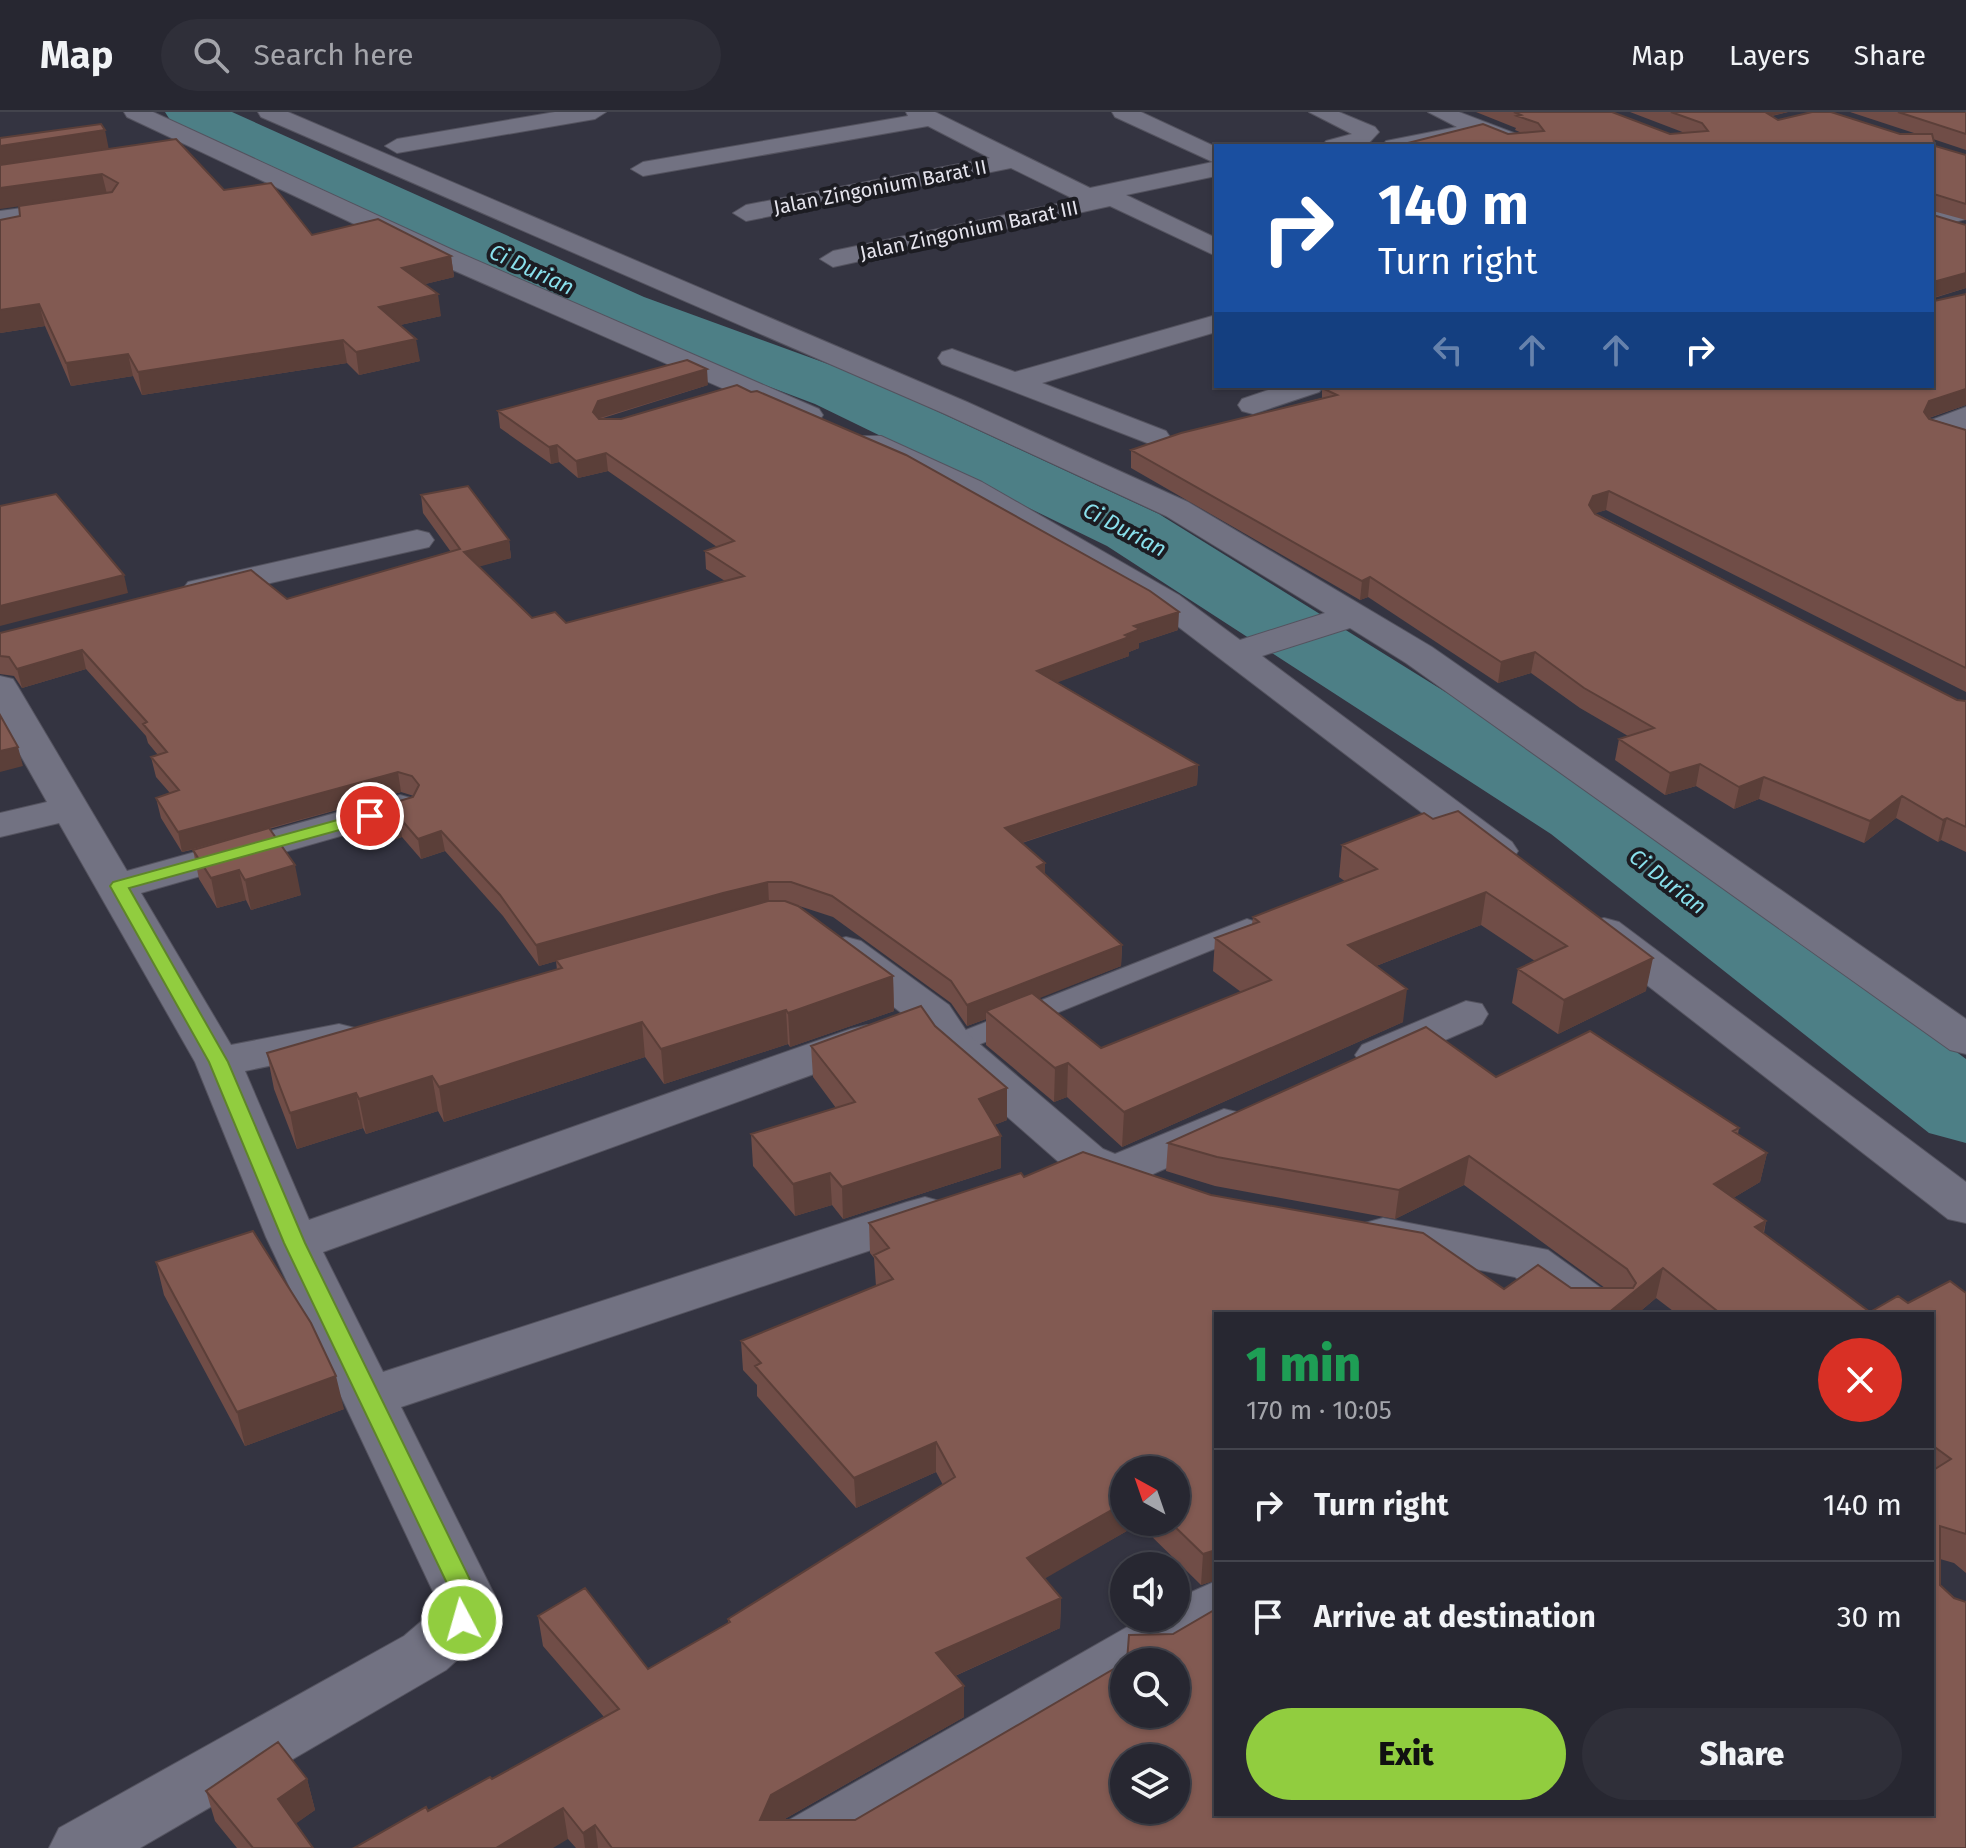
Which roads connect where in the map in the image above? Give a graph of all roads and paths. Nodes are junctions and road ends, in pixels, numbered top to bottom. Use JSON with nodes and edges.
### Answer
{"nodes":[{"id":1,"x":135,"y":112,"type":"edge"},
{"id":2,"x":269,"y":112,"type":"edge"},
{"id":3,"x":320,"y":112,"type":"edge"},
{"id":4,"x":483,"y":112,"type":"edge"},
{"id":5,"x":595,"y":112,"type":"edge"},
{"id":6,"x":1123,"y":112,"type":"edge"},
{"id":7,"x":1320,"y":112,"type":"edge"},
{"id":8,"x":1439,"y":112,"type":"edge"},
{"id":9,"x":924,"y":115,"type":"edge"},
{"id":10,"x":1483,"y":129,"type":"junction"},
{"id":11,"x":389,"y":137,"type":"junction"},
{"id":12,"x":1344,"y":144,"type":"edge"},
{"id":13,"x":1404,"y":144,"type":"edge"},
{"id":14,"x":1522,"y":144,"type":"edge"},
{"id":15,"x":205,"y":145,"type":"junction"},
{"id":16,"x":163,"y":152,"type":"edge"},
{"id":17,"x":1214,"y":155,"type":"edge"},
{"id":18,"x":1015,"y":160,"type":"junction"},
{"id":19,"x":643,"y":169,"type":"dead end"},
{"id":20,"x":1214,"y":169,"type":"edge"},
{"id":21,"x":1100,"y":197,"type":"junction"},
{"id":22,"x":107,"y":204,"type":"edge"},
{"id":23,"x":1966,"y":211,"type":"edge"},
{"id":24,"x":746,"y":213,"type":"dead end"},
{"id":25,"x":1934,"y":219,"type":"edge"},
{"id":26,"x":1934,"y":221,"type":"edge"},
{"id":27,"x":568,"y":222,"type":"dead end"},
{"id":28,"x":9,"y":225,"type":"edge"},
{"id":29,"x":1966,"y":232,"type":"edge"},
{"id":30,"x":0,"y":234,"type":"edge"},
{"id":31,"x":1209,"y":239,"type":"edge"},
{"id":32,"x":833,"y":259,"type":"dead end"},
{"id":33,"x":1214,"y":324,"type":"edge"},
{"id":34,"x":952,"y":358,"type":"dead end"},
{"id":35,"x":1014,"y":382,"type":"junction"},
{"id":36,"x":743,"y":387,"type":"junction"},
{"id":37,"x":1303,"y":388,"type":"edge"},
{"id":38,"x":700,"y":401,"type":"edge"},
{"id":39,"x":1253,"y":405,"type":"dead end"},
{"id":40,"x":1966,"y":416,"type":"edge"},
{"id":41,"x":1155,"y":437,"type":"dead end"},
{"id":42,"x":1966,"y":439,"type":"edge"},
{"id":43,"x":417,"y":540,"type":"dead end"},
{"id":44,"x":165,"y":598,"type":"edge"},
{"id":45,"x":1342,"y":619,"type":"junction"},
{"id":46,"x":1248,"y":649,"type":"junction"},
{"id":47,"x":7,"y":714,"type":"edge"},
{"id":48,"x":400,"y":807,"type":"edge"},
{"id":49,"x":72,"y":808,"type":"junction"},
{"id":50,"x":0,"y":825,"type":"edge"},
{"id":51,"x":1524,"y":871,"type":"edge"},
{"id":52,"x":119,"y":886,"type":"junction"},
{"id":53,"x":1574,"y":909,"type":"edge"},
{"id":54,"x":1276,"y":916,"type":"edge"},
{"id":55,"x":816,"y":928,"type":"edge"},
{"id":56,"x":1466,"y":1014,"type":"dead end"},
{"id":57,"x":382,"y":1027,"type":"edge"},
{"id":58,"x":943,"y":1030,"type":"junction"},
{"id":59,"x":1966,"y":1040,"type":"edge"},
{"id":60,"x":218,"y":1062,"type":"junction"},
{"id":61,"x":1336,"y":1073,"type":"edge"},
{"id":62,"x":1266,"y":1105,"type":"edge"},
{"id":63,"x":1080,"y":1170,"type":"junction"},
{"id":64,"x":1168,"y":1194,"type":"edge"},
{"id":65,"x":967,"y":1200,"type":"edge"},
{"id":66,"x":1966,"y":1207,"type":"edge"},
{"id":67,"x":1348,"y":1229,"type":"edge"},
{"id":68,"x":308,"y":1239,"type":"dead end"},
{"id":69,"x":1598,"y":1312,"type":"edge"},
{"id":70,"x":391,"y":1390,"type":"dead end"},
{"id":71,"x":1214,"y":1606,"type":"edge"},
{"id":72,"x":82,"y":1848,"type":"edge"},
{"id":73,"x":798,"y":1848,"type":"edge"}],
"edges":[{"from":1,"to":15,"type":"street"},
{"from":2,"to":45,"type":"street"},
{"from":3,"to":11,"type":"street"},
{"from":4,"to":11,"type":"street"},
{"from":5,"to":11,"type":"street"},
{"from":6,"to":17,"type":"street"},
{"from":7,"to":12,"type":"street"},
{"from":8,"to":10,"type":"street"},
{"from":9,"to":18,"type":"street"},
{"from":9,"to":19,"type":"street"},
{"from":10,"to":13,"type":"street"},
{"from":10,"to":14,"type":"street"},
{"from":11,"to":27,"type":"street"},
{"from":15,"to":16,"type":"street"},
{"from":15,"to":36,"type":"street"},
{"from":18,"to":21,"type":"street"},
{"from":18,"to":24,"type":"street","name":"Jalan Zingonium Barat II"},
{"from":20,"to":21,"type":"street","name":"Jalan Zingonium Barat III"},
{"from":21,"to":31,"type":"street"},
{"from":21,"to":32,"type":"street","name":"Jalan Zingonium Barat III"},
{"from":22,"to":28,"type":"street"},
{"from":23,"to":25,"type":"street"},
{"from":26,"to":29,"type":"street"},
{"from":28,"to":30,"type":"lane"},
{"from":33,"to":35,"type":"street"},
{"from":34,"to":35,"type":"street"},
{"from":35,"to":41,"type":"street"},
{"from":36,"to":38,"type":"street"},
{"from":36,"to":46,"type":"street"},
{"from":37,"to":39,"type":"street"},
{"from":40,"to":42,"type":"street"},
{"from":43,"to":44,"type":"street"},
{"from":45,"to":46,"type":"street"},
{"from":45,"to":59,"type":"street"},
{"from":46,"to":51,"type":"street"},
{"from":47,"to":49,"type":"street"},
{"from":48,"to":52,"type":"street"},
{"from":49,"to":50,"type":"street"},
{"from":49,"to":52,"type":"street"},
{"from":52,"to":60,"type":"street"},
{"from":53,"to":66,"type":"street"},
{"from":54,"to":58,"type":"lane"},
{"from":55,"to":58,"type":"street"},
{"from":56,"to":61,"type":"street"},
{"from":57,"to":60,"type":"street"},
{"from":58,"to":63,"type":"street"},
{"from":58,"to":68,"type":"street"},
{"from":60,"to":72,"type":"street"},
{"from":62,"to":63,"type":"street"},
{"from":63,"to":64,"type":"street"},
{"from":65,"to":70,"type":"street"},
{"from":67,"to":69,"type":"street"},
{"from":71,"to":73,"type":"street"}]}
